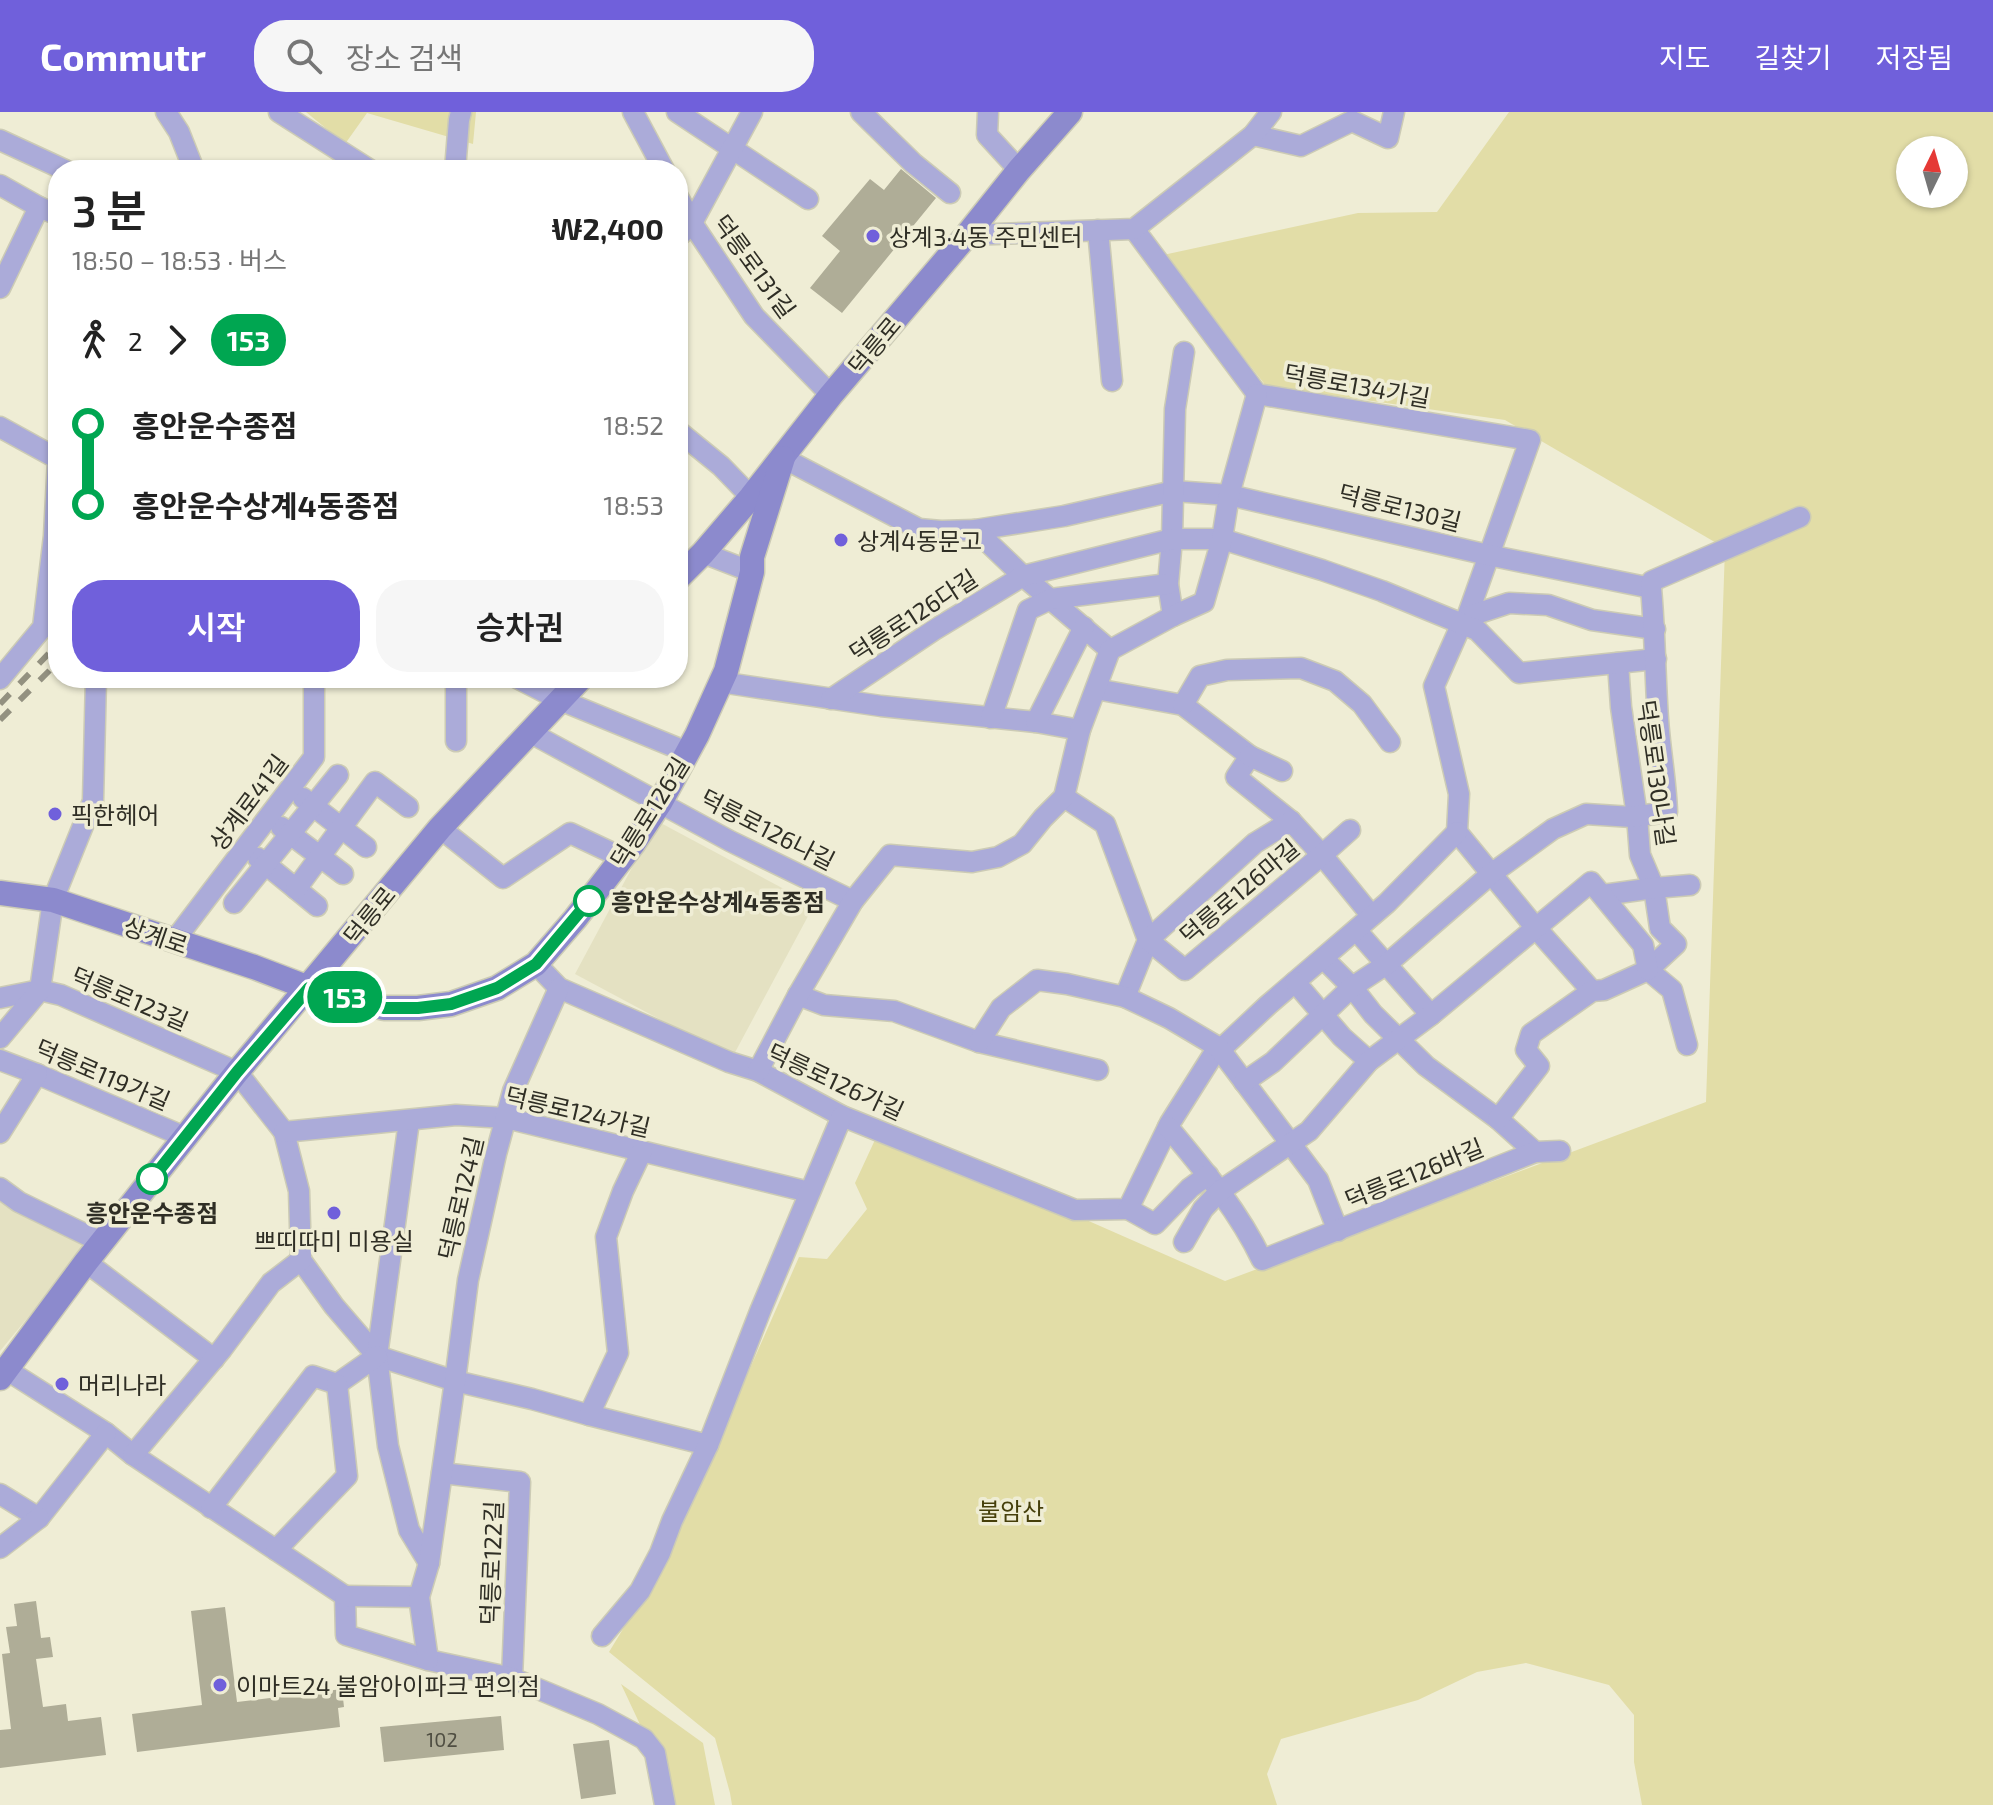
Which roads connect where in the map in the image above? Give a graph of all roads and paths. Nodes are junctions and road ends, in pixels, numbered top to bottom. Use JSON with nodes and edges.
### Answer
{"nodes":[{"id":1,"x":166,"y":112,"type":"edge"},
{"id":2,"x":279,"y":112,"type":"edge"},
{"id":3,"x":461,"y":112,"type":"edge"},
{"id":4,"x":634,"y":112,"type":"edge"},
{"id":5,"x":677,"y":112,"type":"edge"},
{"id":6,"x":988,"y":112,"type":"edge"},
{"id":7,"x":1070,"y":112,"type":"edge"},
{"id":8,"x":1271,"y":112,"type":"edge"},
{"id":9,"x":1394,"y":112,"type":"edge"},
{"id":10,"x":746,"y":114,"type":"edge"},
{"id":11,"x":864,"y":114,"type":"edge"},
{"id":12,"x":1253,"y":135,"type":"junction"},
{"id":13,"x":0,"y":140,"type":"edge"},
{"id":14,"x":731,"y":148,"type":"junction"},
{"id":15,"x":190,"y":160,"type":"edge"},
{"id":16,"x":354,"y":160,"type":"edge"},
{"id":17,"x":456,"y":160,"type":"edge"},
{"id":18,"x":659,"y":160,"type":"edge"},
{"id":19,"x":48,"y":162,"type":"edge"},
{"id":20,"x":1019,"y":170,"type":"junction"},
{"id":21,"x":0,"y":185,"type":"edge"},
{"id":22,"x":950,"y":193,"type":"dead end"},
{"id":23,"x":808,"y":199,"type":"dead end"},
{"id":24,"x":48,"y":211,"type":"edge"},
{"id":25,"x":688,"y":225,"type":"edge"},
{"id":26,"x":1134,"y":229,"type":"junction"},
{"id":27,"x":1098,"y":230,"type":"junction"},
{"id":28,"x":688,"y":234,"type":"edge"},
{"id":29,"x":967,"y":235,"type":"junction"},
{"id":30,"x":0,"y":288,"type":"edge"},
{"id":31,"x":1184,"y":352,"type":"dead end"},
{"id":32,"x":1112,"y":381,"type":"dead end"},
{"id":33,"x":1257,"y":394,"type":"junction"},
{"id":34,"x":831,"y":395,"type":"junction"},
{"id":35,"x":0,"y":427,"type":"edge"},
{"id":36,"x":688,"y":439,"type":"edge"},
{"id":37,"x":48,"y":453,"type":"edge"},
{"id":38,"x":783,"y":458,"type":"junction"},
{"id":39,"x":1174,"y":491,"type":"junction"},
{"id":40,"x":1229,"y":495,"type":"junction"},
{"id":41,"x":751,"y":497,"type":"junction"},
{"id":42,"x":1800,"y":517,"type":"dead end"},
{"id":43,"x":975,"y":530,"type":"junction"},
{"id":44,"x":1172,"y":539,"type":"junction"},
{"id":45,"x":1222,"y":539,"type":"junction"},
{"id":46,"x":1488,"y":555,"type":"junction"},
{"id":47,"x":688,"y":563,"type":"edge"},
{"id":48,"x":688,"y":564,"type":"edge"},
{"id":49,"x":752,"y":572,"type":"junction"},
{"id":50,"x":1023,"y":576,"type":"junction"},
{"id":51,"x":1168,"y":584,"type":"junction"},
{"id":52,"x":1651,"y":588,"type":"junction"},
{"id":53,"x":1051,"y":599,"type":"junction"},
{"id":54,"x":1173,"y":616,"type":"junction"},
{"id":55,"x":1464,"y":620,"type":"junction"},
{"id":56,"x":1084,"y":627,"type":"junction"},
{"id":57,"x":1655,"y":629,"type":"junction"},
{"id":58,"x":48,"y":633,"type":"edge"},
{"id":59,"x":1110,"y":650,"type":"junction"},
{"id":60,"x":1656,"y":659,"type":"junction"},
{"id":61,"x":1618,"y":663,"type":"junction"},
{"id":62,"x":0,"y":679,"type":"edge"},
{"id":63,"x":720,"y":682,"type":"junction"},
{"id":64,"x":96,"y":688,"type":"edge"},
{"id":65,"x":314,"y":688,"type":"edge"},
{"id":66,"x":456,"y":688,"type":"edge"},
{"id":67,"x":537,"y":688,"type":"edge"},
{"id":68,"x":571,"y":688,"type":"edge"},
{"id":69,"x":1096,"y":689,"type":"junction"},
{"id":70,"x":831,"y":699,"type":"junction"},
{"id":71,"x":560,"y":700,"type":"junction"},
{"id":72,"x":1183,"y":705,"type":"junction"},
{"id":73,"x":991,"y":718,"type":"junction"},
{"id":74,"x":1036,"y":722,"type":"junction"},
{"id":75,"x":1080,"y":730,"type":"junction"},
{"id":76,"x":529,"y":732,"type":"junction"},
{"id":77,"x":456,"y":741,"type":"dead end"},
{"id":78,"x":1390,"y":742,"type":"dead end"},
{"id":79,"x":687,"y":752,"type":"junction"},
{"id":80,"x":1250,"y":756,"type":"junction"},
{"id":81,"x":1282,"y":771,"type":"dead end"},
{"id":82,"x":338,"y":775,"type":"dead end"},
{"id":83,"x":291,"y":788,"type":"junction"},
{"id":84,"x":1064,"y":797,"type":"junction"},
{"id":85,"x":660,"y":803,"type":"junction"},
{"id":86,"x":313,"y":806,"type":"junction"},
{"id":87,"x":408,"y":807,"type":"dead end"},
{"id":88,"x":1637,"y":816,"type":"junction"},
{"id":89,"x":268,"y":818,"type":"junction"},
{"id":90,"x":1291,"y":821,"type":"junction"},
{"id":91,"x":341,"y":827,"type":"junction"},
{"id":92,"x":440,"y":828,"type":"junction"},
{"id":93,"x":1350,"y":830,"type":"dead end"},
{"id":94,"x":1457,"y":832,"type":"junction"},
{"id":95,"x":290,"y":834,"type":"junction"},
{"id":96,"x":366,"y":847,"type":"dead end"},
{"id":97,"x":245,"y":848,"type":"junction"},
{"id":98,"x":1322,"y":855,"type":"junction"},
{"id":99,"x":320,"y":857,"type":"junction"},
{"id":100,"x":623,"y":858,"type":"junction"},
{"id":101,"x":266,"y":864,"type":"junction"},
{"id":102,"x":343,"y":874,"type":"dead end"},
{"id":103,"x":1491,"y":874,"type":"junction"},
{"id":104,"x":1690,"y":885,"type":"dead end"},
{"id":105,"x":1654,"y":888,"type":"junction"},
{"id":106,"x":296,"y":889,"type":"junction"},
{"id":107,"x":0,"y":893,"type":"edge"},
{"id":108,"x":1603,"y":895,"type":"junction"},
{"id":109,"x":53,"y":900,"type":"junction"},
{"id":110,"x":853,"y":901,"type":"junction"},
{"id":111,"x":234,"y":903,"type":"dead end"},
{"id":112,"x":317,"y":906,"type":"dead end"},
{"id":113,"x":1371,"y":915,"type":"junction"},
{"id":114,"x":1535,"y":927,"type":"junction"},
{"id":115,"x":1356,"y":930,"type":"junction"},
{"id":116,"x":1148,"y":940,"type":"junction"},
{"id":117,"x":174,"y":941,"type":"junction"},
{"id":118,"x":1324,"y":959,"type":"junction"},
{"id":119,"x":536,"y":964,"type":"junction"},
{"id":120,"x":1387,"y":964,"type":"junction"},
{"id":121,"x":1648,"y":970,"type":"junction"},
{"id":122,"x":1295,"y":982,"type":"junction"},
{"id":123,"x":1352,"y":987,"type":"junction"},
{"id":124,"x":309,"y":988,"type":"junction"},
{"id":125,"x":559,"y":988,"type":"junction"},
{"id":126,"x":40,"y":990,"type":"junction"},
{"id":127,"x":1592,"y":991,"type":"junction"},
{"id":128,"x":798,"y":995,"type":"junction"},
{"id":129,"x":1125,"y":997,"type":"junction"},
{"id":130,"x":0,"y":998,"type":"edge"},
{"id":131,"x":1322,"y":1014,"type":"junction"},
{"id":132,"x":1431,"y":1015,"type":"junction"},
{"id":133,"x":0,"y":1038,"type":"edge"},
{"id":134,"x":1397,"y":1039,"type":"junction"},
{"id":135,"x":979,"y":1042,"type":"junction"},
{"id":136,"x":1687,"y":1045,"type":"dead end"},
{"id":137,"x":1218,"y":1047,"type":"junction"},
{"id":138,"x":0,"y":1060,"type":"edge"},
{"id":139,"x":1369,"y":1061,"type":"junction"},
{"id":140,"x":1098,"y":1070,"type":"dead end"},
{"id":141,"x":758,"y":1071,"type":"junction"},
{"id":142,"x":237,"y":1072,"type":"junction"},
{"id":143,"x":37,"y":1074,"type":"junction"},
{"id":144,"x":1244,"y":1082,"type":"junction"},
{"id":145,"x":842,"y":1116,"type":"junction"},
{"id":146,"x":506,"y":1118,"type":"junction"},
{"id":147,"x":1498,"y":1119,"type":"junction"},
{"id":148,"x":409,"y":1121,"type":"junction"},
{"id":149,"x":1168,"y":1127,"type":"junction"},
{"id":150,"x":284,"y":1132,"type":"junction"},
{"id":151,"x":0,"y":1133,"type":"edge"},
{"id":152,"x":185,"y":1137,"type":"junction"},
{"id":153,"x":1291,"y":1142,"type":"junction"},
{"id":154,"x":642,"y":1151,"type":"junction"},
{"id":155,"x":1560,"y":1151,"type":"dead end"},
{"id":156,"x":1535,"y":1152,"type":"junction"},
{"id":157,"x":1214,"y":1183,"type":"junction"},
{"id":158,"x":0,"y":1188,"type":"edge"},
{"id":159,"x":809,"y":1192,"type":"junction"},
{"id":160,"x":1128,"y":1209,"type":"junction"},
{"id":161,"x":1338,"y":1231,"type":"junction"},
{"id":162,"x":101,"y":1242,"type":"junction"},
{"id":163,"x":1184,"y":1242,"type":"dead end"},
{"id":164,"x":301,"y":1260,"type":"junction"},
{"id":165,"x":86,"y":1262,"type":"junction"},
{"id":166,"x":377,"y":1356,"type":"junction"},
{"id":167,"x":214,"y":1359,"type":"junction"},
{"id":168,"x":3,"y":1374,"type":"edge"},
{"id":169,"x":455,"y":1381,"type":"junction"},
{"id":170,"x":337,"y":1384,"type":"junction"},
{"id":171,"x":589,"y":1415,"type":"junction"},
{"id":172,"x":106,"y":1433,"type":"junction"},
{"id":173,"x":708,"y":1445,"type":"junction"},
{"id":174,"x":133,"y":1455,"type":"junction"},
{"id":175,"x":442,"y":1473,"type":"junction"},
{"id":176,"x":0,"y":1494,"type":"edge"},
{"id":177,"x":211,"y":1508,"type":"junction"},
{"id":178,"x":39,"y":1518,"type":"junction"},
{"id":179,"x":0,"y":1548,"type":"edge"},
{"id":180,"x":276,"y":1550,"type":"junction"},
{"id":181,"x":429,"y":1563,"type":"junction"},
{"id":182,"x":345,"y":1596,"type":"junction"},
{"id":183,"x":419,"y":1597,"type":"junction"},
{"id":184,"x":602,"y":1636,"type":"dead end"},
{"id":185,"x":428,"y":1660,"type":"junction"},
{"id":186,"x":512,"y":1678,"type":"junction"},
{"id":187,"x":665,"y":1805,"type":"edge"}],
"edges":[{"from":1,"to":15,"type":"street"},
{"from":2,"to":16,"type":"street"},
{"from":3,"to":17,"type":"street"},
{"from":4,"to":18,"type":"street"},
{"from":5,"to":14,"type":"street"},
{"from":6,"to":20,"type":"street"},
{"from":7,"to":20,"type":"main road","name":"덕릉로"},
{"from":8,"to":12,"type":"street"},
{"from":9,"to":12,"type":"street"},
{"from":10,"to":14,"type":"street"},
{"from":11,"to":22,"type":"street"},
{"from":12,"to":26,"type":"street"},
{"from":13,"to":19,"type":"street"},
{"from":14,"to":23,"type":"street"},
{"from":14,"to":25,"type":"street"},
{"from":20,"to":29,"type":"main road","name":"덕릉로"},
{"from":21,"to":24,"type":"street"},
{"from":24,"to":30,"type":"street"},
{"from":26,"to":27,"type":"street"},
{"from":26,"to":33,"type":"street","name":"덕릉로134가길"},
{"from":27,"to":29,"type":"street"},
{"from":27,"to":32,"type":"street"},
{"from":28,"to":34,"type":"street","name":"덕릉로131길"},
{"from":29,"to":34,"type":"main road","name":"덕릉로"},
{"from":31,"to":39,"type":"street"},
{"from":33,"to":40,"type":"street"},
{"from":33,"to":46,"type":"street","name":"덕릉로134가길"},
{"from":34,"to":38,"type":"main road","name":"덕릉로"},
{"from":35,"to":37,"type":"street"},
{"from":36,"to":41,"type":"street"},
{"from":38,"to":41,"type":"main road","name":"덕릉로"},
{"from":38,"to":43,"type":"street","name":"덕릉로130길"},
{"from":38,"to":49,"type":"main road","name":"덕릉로126길"},
{"from":39,"to":40,"type":"street","name":"덕릉로130길"},
{"from":39,"to":43,"type":"street","name":"덕릉로130길"},
{"from":39,"to":44,"type":"street"},
{"from":40,"to":45,"type":"street"},
{"from":40,"to":46,"type":"street","name":"덕릉로130길"},
{"from":41,"to":47,"type":"main road","name":"덕릉로"},
{"from":42,"to":52,"type":"street"},
{"from":43,"to":50,"type":"street"},
{"from":44,"to":45,"type":"street","name":"덕릉로126다길"},
{"from":44,"to":50,"type":"street","name":"덕릉로126다길"},
{"from":44,"to":51,"type":"street"},
{"from":45,"to":54,"type":"street"},
{"from":45,"to":55,"type":"street"},
{"from":46,"to":52,"type":"street"},
{"from":46,"to":55,"type":"street","name":"덕릉로130길"},
{"from":48,"to":49,"type":"street"},
{"from":49,"to":63,"type":"main road","name":"덕릉로126길"},
{"from":50,"to":53,"type":"street"},
{"from":50,"to":70,"type":"street","name":"덕릉로126다길"},
{"from":51,"to":53,"type":"street"},
{"from":51,"to":54,"type":"street"},
{"from":52,"to":57,"type":"street","name":"덕릉로130나길"},
{"from":53,"to":56,"type":"street"},
{"from":53,"to":73,"type":"street"},
{"from":54,"to":59,"type":"street"},
{"from":55,"to":57,"type":"street"},
{"from":55,"to":61,"type":"street"},
{"from":55,"to":94,"type":"street","name":"덕릉로130길"},
{"from":56,"to":59,"type":"street"},
{"from":56,"to":74,"type":"street"},
{"from":57,"to":60,"type":"street","name":"덕릉로130나길"},
{"from":58,"to":62,"type":"street"},
{"from":59,"to":69,"type":"street"},
{"from":60,"to":61,"type":"street"},
{"from":60,"to":88,"type":"street","name":"덕릉로130나길"},
{"from":61,"to":88,"type":"street","name":"덕릉로130나길"},
{"from":63,"to":70,"type":"street","name":"덕릉로126다길"},
{"from":63,"to":79,"type":"main road","name":"덕릉로126길"},
{"from":64,"to":109,"type":"street"},
{"from":65,"to":83,"type":"street","name":"상계로41길"},
{"from":66,"to":77,"type":"street"},
{"from":67,"to":71,"type":"street"},
{"from":68,"to":71,"type":"main road","name":"덕릉로"},
{"from":69,"to":72,"type":"street"},
{"from":69,"to":75,"type":"street"},
{"from":70,"to":73,"type":"street","name":"덕릉로126다길"},
{"from":71,"to":76,"type":"main road","name":"덕릉로"},
{"from":71,"to":79,"type":"street"},
{"from":72,"to":78,"type":"street"},
{"from":72,"to":80,"type":"street"},
{"from":73,"to":74,"type":"street","name":"덕릉로126다길"},
{"from":74,"to":75,"type":"street","name":"덕릉로126다길"},
{"from":75,"to":84,"type":"street"},
{"from":76,"to":85,"type":"street"},
{"from":76,"to":92,"type":"main road","name":"덕릉로"},
{"from":79,"to":85,"type":"main road","name":"덕릉로126길"},
{"from":80,"to":81,"type":"street"},
{"from":80,"to":90,"type":"street","name":"덕릉로126마길"},
{"from":82,"to":86,"type":"street"},
{"from":83,"to":86,"type":"street"},
{"from":83,"to":89,"type":"street","name":"상계로41길"},
{"from":84,"to":110,"type":"street"},
{"from":84,"to":116,"type":"street"},
{"from":85,"to":100,"type":"main road","name":"덕릉로126길"},
{"from":85,"to":110,"type":"street","name":"덕릉로126나길"},
{"from":86,"to":91,"type":"street"},
{"from":86,"to":95,"type":"street"},
{"from":87,"to":91,"type":"street"},
{"from":88,"to":103,"type":"street"},
{"from":88,"to":105,"type":"street","name":"덕릉로130나길"},
{"from":89,"to":95,"type":"street"},
{"from":89,"to":97,"type":"street","name":"상계로41길"},
{"from":90,"to":98,"type":"street","name":"덕릉로126마길"},
{"from":90,"to":116,"type":"street","name":"덕릉로126마길"},
{"from":91,"to":96,"type":"street"},
{"from":91,"to":99,"type":"street"},
{"from":92,"to":100,"type":"street"},
{"from":92,"to":124,"type":"main road","name":"덕릉로"},
{"from":93,"to":98,"type":"street","name":"덕릉로126마길"},
{"from":94,"to":103,"type":"street"},
{"from":94,"to":113,"type":"street"},
{"from":95,"to":99,"type":"street"},
{"from":95,"to":101,"type":"street"},
{"from":97,"to":101,"type":"street"},
{"from":97,"to":117,"type":"street","name":"상계로41길"},
{"from":98,"to":113,"type":"street","name":"덕릉로126마길"},
{"from":98,"to":116,"type":"street","name":"덕릉로126마길"},
{"from":99,"to":102,"type":"street"},
{"from":99,"to":106,"type":"street"},
{"from":100,"to":119,"type":"main road","name":"덕릉로126길"},
{"from":101,"to":106,"type":"street"},
{"from":101,"to":111,"type":"street"},
{"from":103,"to":114,"type":"street"},
{"from":103,"to":120,"type":"street"},
{"from":104,"to":105,"type":"street"},
{"from":105,"to":108,"type":"street"},
{"from":105,"to":121,"type":"street","name":"덕릉로130나길"},
{"from":106,"to":112,"type":"street"},
{"from":107,"to":109,"type":"main road","name":"상계로"},
{"from":108,"to":114,"type":"street"},
{"from":108,"to":121,"type":"street"},
{"from":109,"to":117,"type":"main road","name":"상계로"},
{"from":109,"to":126,"type":"street"},
{"from":110,"to":128,"type":"street"},
{"from":113,"to":115,"type":"street"},
{"from":114,"to":127,"type":"street"},
{"from":114,"to":132,"type":"street"},
{"from":115,"to":118,"type":"street"},
{"from":115,"to":120,"type":"street"},
{"from":116,"to":129,"type":"street"},
{"from":117,"to":124,"type":"main road","name":"상계로"},
{"from":118,"to":122,"type":"street"},
{"from":118,"to":123,"type":"street"},
{"from":119,"to":124,"type":"main road","name":"덕릉로126길"},
{"from":119,"to":125,"type":"street","name":"덕릉로126가길"},
{"from":120,"to":123,"type":"street"},
{"from":120,"to":132,"type":"street"},
{"from":121,"to":127,"type":"street"},
{"from":121,"to":136,"type":"street"},
{"from":122,"to":131,"type":"street"},
{"from":122,"to":137,"type":"street"},
{"from":123,"to":131,"type":"street"},
{"from":123,"to":134,"type":"street"},
{"from":124,"to":142,"type":"main road","name":"덕릉로"},
{"from":125,"to":141,"type":"street","name":"덕릉로126가길"},
{"from":125,"to":146,"type":"street","name":"덕릉로124길"},
{"from":126,"to":130,"type":"street","name":"덕릉로123길"},
{"from":126,"to":133,"type":"street","name":"덕릉로119가길"},
{"from":126,"to":142,"type":"street","name":"덕릉로123길"},
{"from":127,"to":147,"type":"street"},
{"from":128,"to":135,"type":"street"},
{"from":128,"to":141,"type":"street"},
{"from":129,"to":135,"type":"street"},
{"from":129,"to":137,"type":"street"},
{"from":131,"to":139,"type":"street"},
{"from":131,"to":144,"type":"street"},
{"from":132,"to":134,"type":"street"},
{"from":134,"to":139,"type":"street"},
{"from":134,"to":147,"type":"street"},
{"from":135,"to":140,"type":"street"},
{"from":137,"to":144,"type":"street","name":"덕릉로126바길"},
{"from":137,"to":149,"type":"street"},
{"from":138,"to":143,"type":"street","name":"덕릉로119가길"},
{"from":139,"to":153,"type":"street"},
{"from":141,"to":145,"type":"street","name":"덕릉로126가길"},
{"from":142,"to":150,"type":"street"},
{"from":142,"to":152,"type":"main road","name":"덕릉로"},
{"from":143,"to":151,"type":"street"},
{"from":143,"to":152,"type":"street","name":"덕릉로119가길"},
{"from":144,"to":153,"type":"street","name":"덕릉로126바길"},
{"from":145,"to":159,"type":"street"},
{"from":145,"to":160,"type":"street","name":"덕릉로126가길"},
{"from":146,"to":148,"type":"street","name":"덕릉로124가길"},
{"from":146,"to":154,"type":"street","name":"덕릉로124가길"},
{"from":146,"to":169,"type":"street","name":"덕릉로124길"},
{"from":147,"to":156,"type":"street"},
{"from":148,"to":150,"type":"street","name":"덕릉로124가길"},
{"from":148,"to":166,"type":"street"},
{"from":149,"to":157,"type":"street"},
{"from":149,"to":160,"type":"street"},
{"from":150,"to":164,"type":"street"},
{"from":152,"to":162,"type":"main road","name":"덕릉로"},
{"from":153,"to":157,"type":"street","name":"덕릉로126가길"},
{"from":153,"to":161,"type":"street","name":"덕릉로126바길"},
{"from":154,"to":159,"type":"street","name":"덕릉로124가길"},
{"from":154,"to":171,"type":"street"},
{"from":155,"to":156,"type":"street","name":"덕릉로126바길"},
{"from":156,"to":161,"type":"street","name":"덕릉로126바길"},
{"from":157,"to":160,"type":"street","name":"덕릉로126가길"},
{"from":157,"to":161,"type":"street"},
{"from":157,"to":163,"type":"street","name":"덕릉로126가길"},
{"from":158,"to":162,"type":"street"},
{"from":159,"to":173,"type":"street"},
{"from":162,"to":165,"type":"main road","name":"덕릉로"},
{"from":164,"to":166,"type":"street"},
{"from":164,"to":167,"type":"street"},
{"from":165,"to":167,"type":"street"},
{"from":165,"to":168,"type":"main road","name":"덕릉로"},
{"from":166,"to":169,"type":"street"},
{"from":166,"to":170,"type":"street"},
{"from":166,"to":181,"type":"street"},
{"from":167,"to":174,"type":"street"},
{"from":168,"to":172,"type":"street"},
{"from":169,"to":171,"type":"street"},
{"from":169,"to":175,"type":"street","name":"덕릉로124길"},
{"from":170,"to":177,"type":"street"},
{"from":170,"to":180,"type":"street"},
{"from":171,"to":173,"type":"street"},
{"from":172,"to":174,"type":"street"},
{"from":172,"to":178,"type":"street"},
{"from":173,"to":184,"type":"street"},
{"from":174,"to":177,"type":"street"},
{"from":175,"to":181,"type":"street","name":"덕릉로124길"},
{"from":175,"to":186,"type":"street","name":"덕릉로122길"},
{"from":176,"to":178,"type":"street"},
{"from":177,"to":180,"type":"street"},
{"from":178,"to":179,"type":"street"},
{"from":180,"to":182,"type":"street"},
{"from":181,"to":183,"type":"street","name":"덕릉로124길"},
{"from":182,"to":183,"type":"street"},
{"from":182,"to":185,"type":"street"},
{"from":183,"to":185,"type":"street"},
{"from":185,"to":186,"type":"street"},
{"from":186,"to":187,"type":"street"}]}
